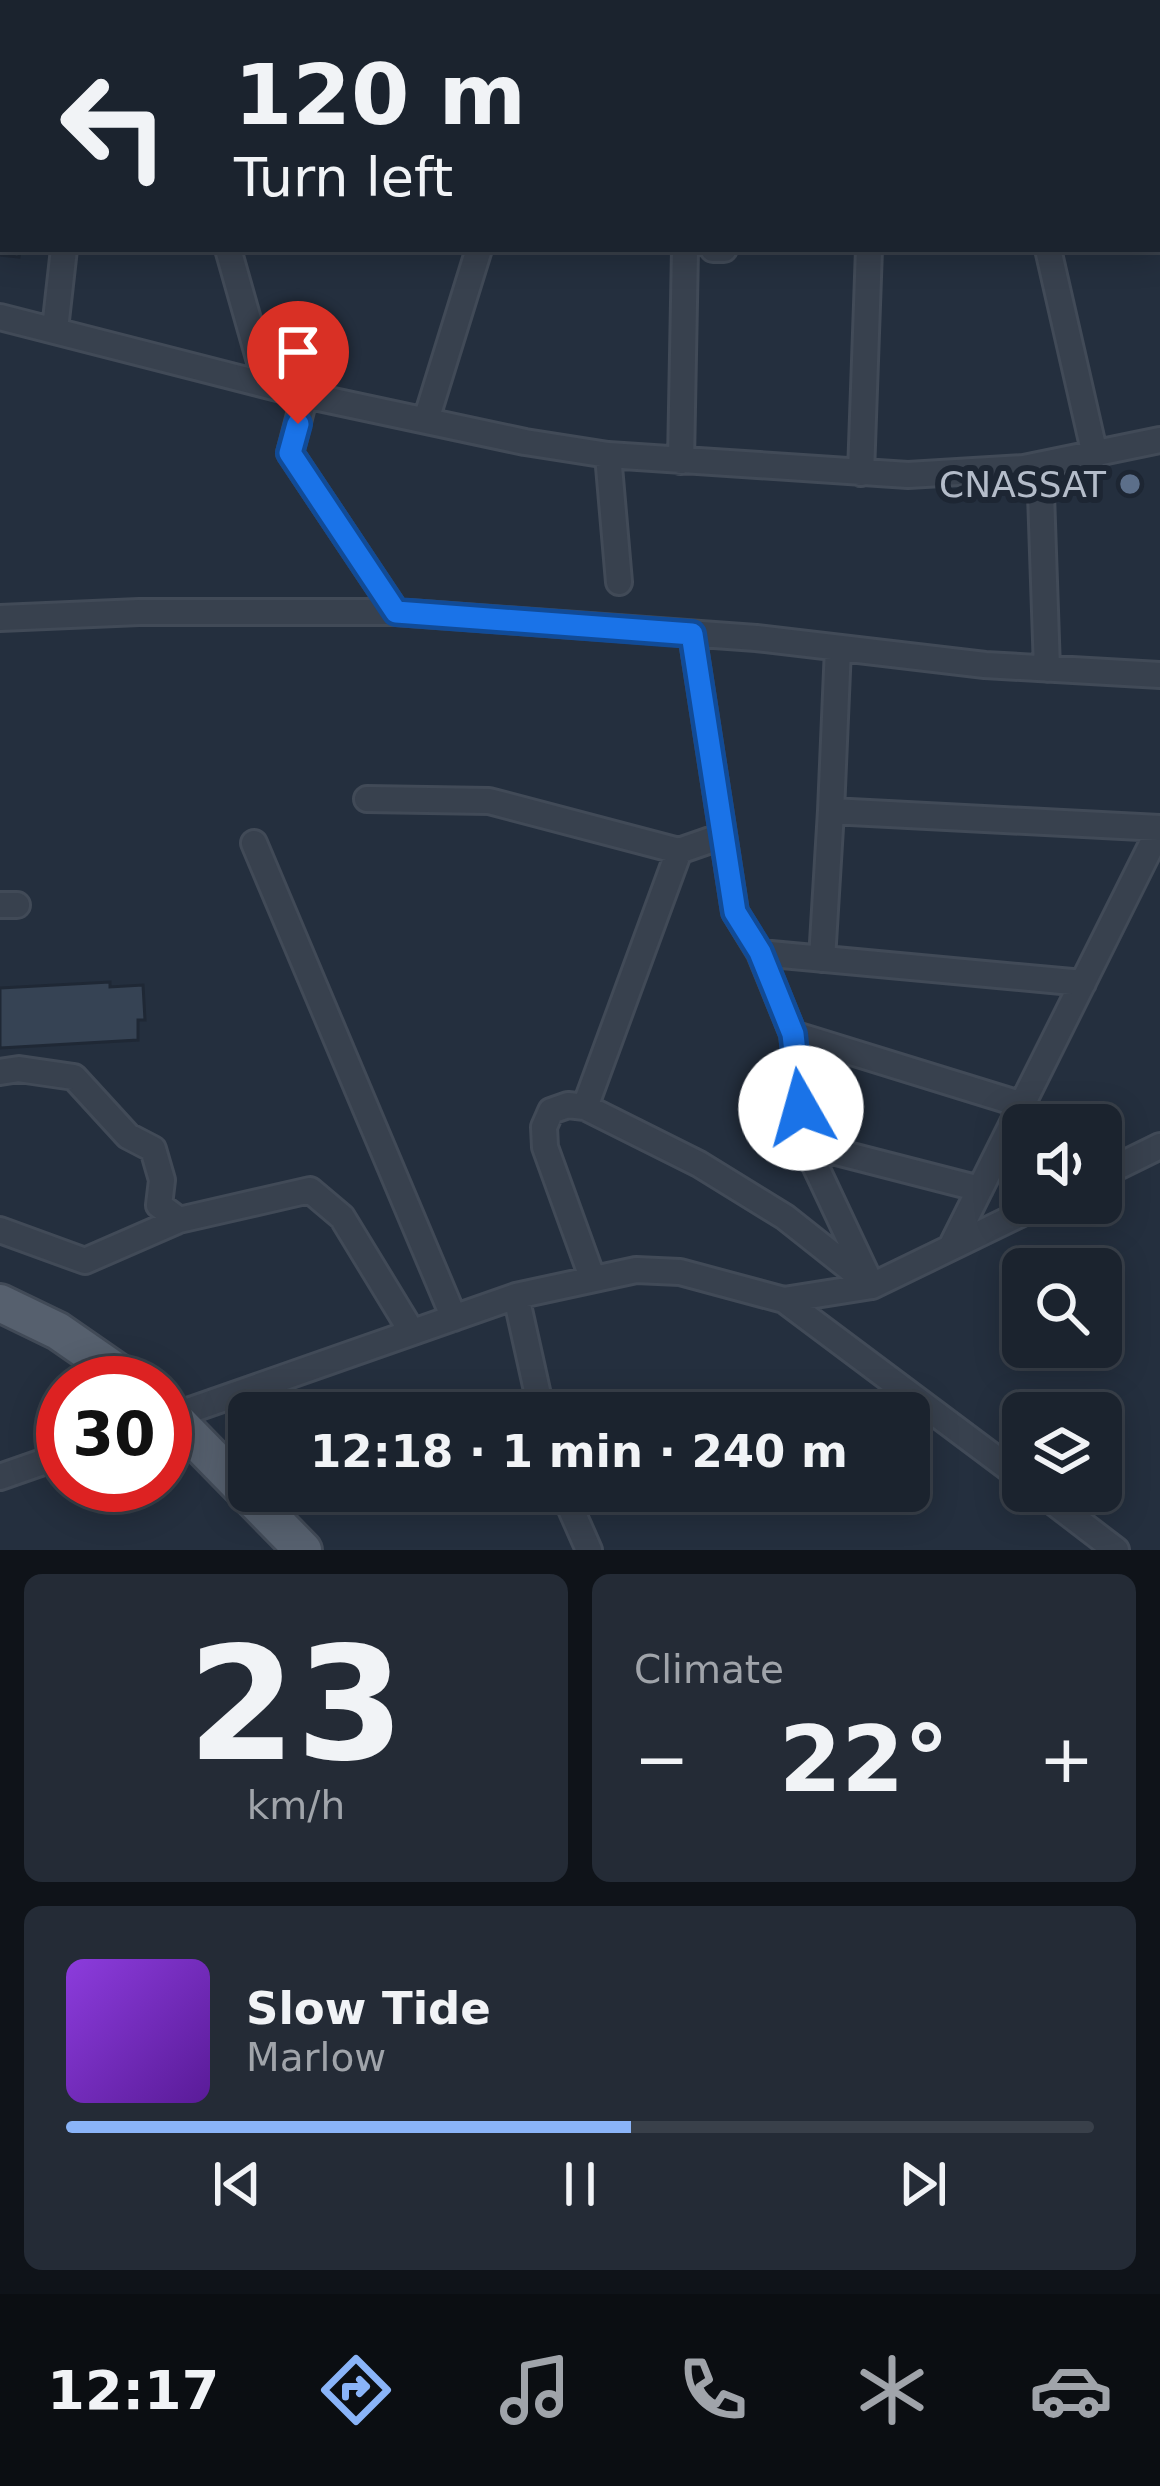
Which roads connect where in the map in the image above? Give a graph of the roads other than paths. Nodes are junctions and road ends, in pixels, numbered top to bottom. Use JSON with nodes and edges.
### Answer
{"nodes":[{"id":1,"x":64,"y":252,"type":"edge"},
{"id":2,"x":229,"y":252,"type":"edge"},
{"id":3,"x":478,"y":252,"type":"edge"},
{"id":4,"x":685,"y":252,"type":"edge"},
{"id":5,"x":869,"y":252,"type":"edge"},
{"id":6,"x":1049,"y":252,"type":"edge"},
{"id":7,"x":0,"y":316,"type":"edge"},
{"id":8,"x":55,"y":329,"type":"junction"},
{"id":9,"x":266,"y":383,"type":"junction"},
{"id":10,"x":305,"y":395,"type":"junction"},
{"id":11,"x":426,"y":420,"type":"junction"},
{"id":12,"x":1160,"y":440,"type":"edge"},
{"id":13,"x":608,"y":455,"type":"junction"},
{"id":14,"x":1095,"y":455,"type":"junction"},
{"id":15,"x":681,"y":461,"type":"junction"},
{"id":16,"x":1040,"y":465,"type":"junction"},
{"id":17,"x":861,"y":473,"type":"junction"},
{"id":18,"x":619,"y":582,"type":"dead end"},
{"id":19,"x":396,"y":612,"type":"junction"},
{"id":20,"x":0,"y":618,"type":"edge"},
{"id":21,"x":692,"y":634,"type":"junction"},
{"id":22,"x":838,"y":648,"type":"junction"},
{"id":23,"x":1047,"y":669,"type":"junction"},
{"id":24,"x":1160,"y":675,"type":"edge"},
{"id":25,"x":367,"y":799,"type":"dead end"},
{"id":26,"x":831,"y":811,"type":"junction"},
{"id":27,"x":722,"y":836,"type":"junction"},
{"id":28,"x":254,"y":843,"type":"dead end"},
{"id":29,"x":679,"y":851,"type":"junction"},
{"id":30,"x":760,"y":952,"type":"junction"},
{"id":31,"x":822,"y":958,"type":"junction"},
{"id":32,"x":1083,"y":983,"type":"junction"},
{"id":33,"x":793,"y":1034,"type":"junction"},
{"id":34,"x":0,"y":1072,"type":"edge"},
{"id":35,"x":1020,"y":1104,"type":"edge"},
{"id":36,"x":1023,"y":1104,"type":"edge"},
{"id":37,"x":585,"y":1107,"type":"junction"},
{"id":38,"x":805,"y":1144,"type":"junction"},
{"id":39,"x":1160,"y":1146,"type":"edge"},
{"id":40,"x":1002,"y":1147,"type":"edge"},
{"id":41,"x":1122,"y":1165,"type":"edge"},
{"id":42,"x":980,"y":1190,"type":"junction"},
{"id":43,"x":179,"y":1220,"type":"junction"},
{"id":44,"x":1002,"y":1223,"type":"edge"},
{"id":45,"x":0,"y":1230,"type":"edge"},
{"id":46,"x":952,"y":1247,"type":"junction"},
{"id":47,"x":592,"y":1277,"type":"junction"},
{"id":48,"x":872,"y":1286,"type":"junction"},
{"id":49,"x":516,"y":1296,"type":"junction"},
{"id":50,"x":784,"y":1300,"type":"junction"},
{"id":51,"x":0,"y":1303,"type":"edge"},
{"id":52,"x":454,"y":1318,"type":"junction"},
{"id":53,"x":412,"y":1332,"type":"junction"},
{"id":54,"x":94,"y":1356,"type":"edge"},
{"id":55,"x":537,"y":1392,"type":"edge"},
{"id":56,"x":192,"y":1407,"type":"edge"},
{"id":57,"x":192,"y":1439,"type":"edge"},
{"id":58,"x":1002,"y":1463,"type":"edge"},
{"id":59,"x":36,"y":1464,"type":"edge"},
{"id":60,"x":0,"y":1477,"type":"edge"},
{"id":61,"x":572,"y":1512,"type":"edge"},
{"id":62,"x":1066,"y":1512,"type":"edge"},
{"id":63,"x":303,"y":1550,"type":"edge"},
{"id":64,"x":589,"y":1550,"type":"edge"},
{"id":65,"x":1114,"y":1550,"type":"edge"}],
"edges":[{"from":1,"to":8,"type":"street"},
{"from":2,"to":9,"type":"street"},
{"from":3,"to":11,"type":"street"},
{"from":4,"to":15,"type":"street"},
{"from":5,"to":17,"type":"street"},
{"from":6,"to":14,"type":"street"},
{"from":7,"to":8,"type":"street"},
{"from":8,"to":9,"type":"street"},
{"from":9,"to":10,"type":"street"},
{"from":10,"to":11,"type":"street"},
{"from":10,"to":19,"type":"street"},
{"from":11,"to":13,"type":"street"},
{"from":12,"to":14,"type":"street"},
{"from":13,"to":15,"type":"street"},
{"from":13,"to":18,"type":"street"},
{"from":14,"to":16,"type":"street"},
{"from":15,"to":17,"type":"street"},
{"from":16,"to":17,"type":"street"},
{"from":16,"to":23,"type":"street"},
{"from":19,"to":20,"type":"street"},
{"from":19,"to":21,"type":"street"},
{"from":21,"to":22,"type":"street"},
{"from":21,"to":27,"type":"street"},
{"from":22,"to":23,"type":"street"},
{"from":22,"to":26,"type":"street"},
{"from":23,"to":24,"type":"street"},
{"from":25,"to":29,"type":"street"},
{"from":26,"to":31,"type":"street"},
{"from":26,"to":32,"type":"street"},
{"from":27,"to":29,"type":"street"},
{"from":27,"to":30,"type":"street"},
{"from":28,"to":52,"type":"street"},
{"from":29,"to":37,"type":"street"},
{"from":30,"to":31,"type":"street"},
{"from":30,"to":33,"type":"street"},
{"from":31,"to":32,"type":"street"},
{"from":32,"to":36,"type":"street"},
{"from":33,"to":35,"type":"street"},
{"from":33,"to":38,"type":"street"},
{"from":34,"to":43,"type":"street"},
{"from":37,"to":47,"type":"street"},
{"from":37,"to":48,"type":"street"},
{"from":38,"to":42,"type":"street"},
{"from":38,"to":48,"type":"street"},
{"from":39,"to":41,"type":"street"},
{"from":40,"to":42,"type":"street"},
{"from":42,"to":46,"type":"street"},
{"from":43,"to":45,"type":"street"},
{"from":43,"to":53,"type":"street"},
{"from":44,"to":46,"type":"street"},
{"from":46,"to":48,"type":"street"},
{"from":47,"to":49,"type":"street"},
{"from":47,"to":50,"type":"street"},
{"from":48,"to":50,"type":"street"},
{"from":49,"to":52,"type":"street"},
{"from":49,"to":55,"type":"street"},
{"from":50,"to":58,"type":"street"},
{"from":51,"to":54,"type":"main road"},
{"from":52,"to":53,"type":"street"},
{"from":53,"to":56,"type":"street"},
{"from":57,"to":63,"type":"main road"},
{"from":59,"to":60,"type":"street"},
{"from":61,"to":64,"type":"street"},
{"from":62,"to":65,"type":"street"}]}
